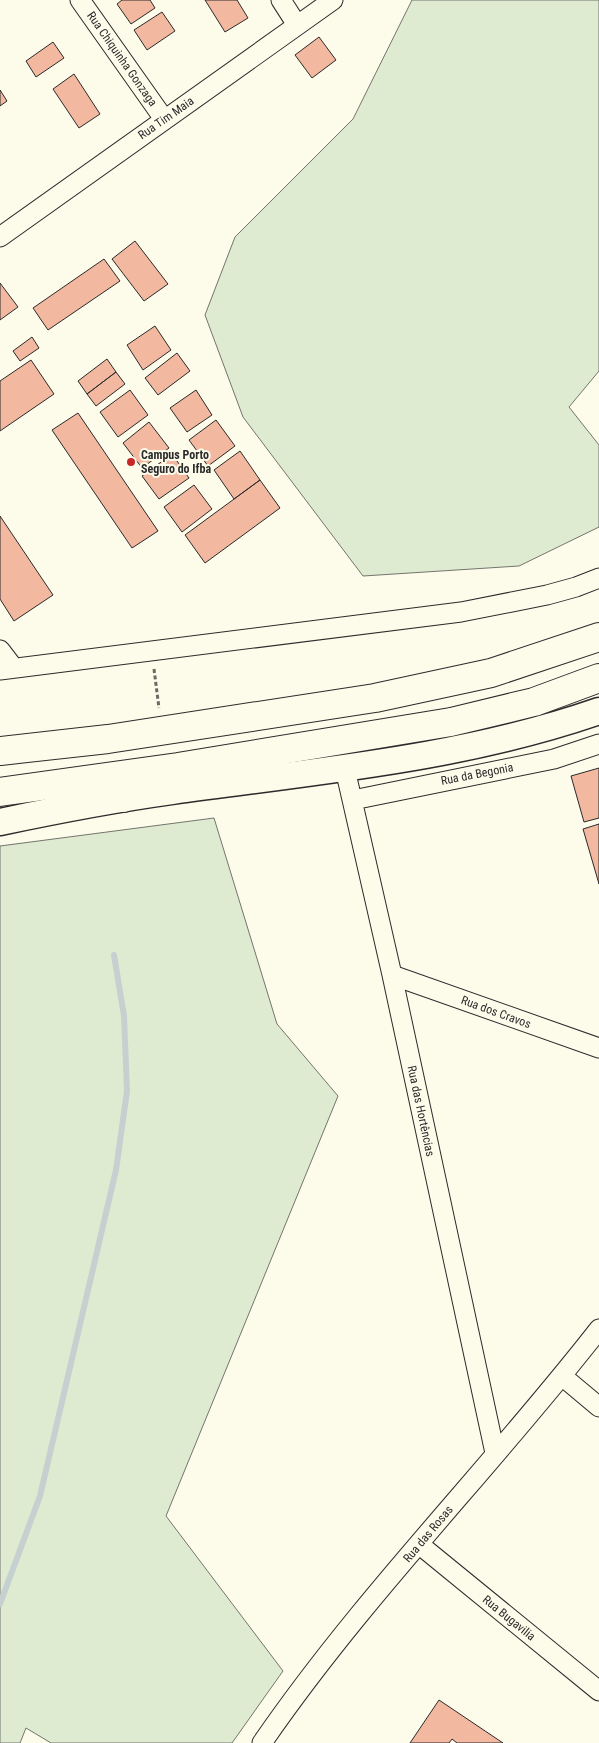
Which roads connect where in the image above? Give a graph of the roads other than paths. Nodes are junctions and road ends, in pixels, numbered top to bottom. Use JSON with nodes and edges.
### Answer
{"nodes":[{"id":1,"x":80,"y":0,"type":"edge"},
{"id":2,"x":281,"y":0,"type":"edge"},
{"id":3,"x":332,"y":0,"type":"edge"},
{"id":4,"x":297,"y":25,"type":"junction"},
{"id":5,"x":164,"y":118,"type":"junction"},
{"id":6,"x":0,"y":236,"type":"edge"},
{"id":7,"x":599,"y":578,"type":"edge"},
{"id":8,"x":599,"y":636,"type":"edge"},
{"id":9,"x":0,"y":650,"type":"edge"},
{"id":10,"x":6,"y":669,"type":"edge"},
{"id":11,"x":599,"y":678,"type":"edge"},
{"id":12,"x":599,"y":711,"type":"edge"},
{"id":13,"x":599,"y":744,"type":"edge"},
{"id":14,"x":0,"y":750,"type":"edge"},
{"id":15,"x":345,"y":769,"type":"junction"},
{"id":16,"x":0,"y":794,"type":"edge"},
{"id":17,"x":123,"y":798,"type":"junction"},
{"id":18,"x":353,"y":800,"type":"junction"},
{"id":19,"x":0,"y":822,"type":"edge"},
{"id":20,"x":392,"y":975,"type":"junction"},
{"id":21,"x":599,"y":1048,"type":"edge"},
{"id":22,"x":599,"y":1329,"type":"edge"},
{"id":23,"x":562,"y":1376,"type":"junction"},
{"id":24,"x":599,"y":1407,"type":"edge"},
{"id":25,"x":494,"y":1454,"type":"junction"},
{"id":26,"x":420,"y":1545,"type":"junction"},
{"id":27,"x":599,"y":1691,"type":"edge"},
{"id":28,"x":262,"y":1743,"type":"edge"}],
"edges":[{"from":1,"to":5,"type":"street","name":"Rua Chiquinha Gonzaga"},
{"from":2,"to":4,"type":"street"},
{"from":3,"to":4,"type":"street","name":"Rua Tim Maia"},
{"from":4,"to":5,"type":"street","name":"Rua Tim Maia"},
{"from":5,"to":6,"type":"street","name":"Rua Tim Maia"},
{"from":7,"to":10,"type":"street"},
{"from":8,"to":14,"type":"main road"},
{"from":9,"to":10,"type":"street"},
{"from":11,"to":16,"type":"main road"},
{"from":12,"to":15,"type":"street"},
{"from":13,"to":18,"type":"street","name":"Rua da Begonia"},
{"from":15,"to":17,"type":"street"},
{"from":15,"to":18,"type":"street","name":"Rua das Hortências"},
{"from":16,"to":17,"type":"main road"},
{"from":17,"to":19,"type":"street"},
{"from":18,"to":20,"type":"street","name":"Rua das Hortências"},
{"from":20,"to":21,"type":"street","name":"Rua dos Cravos"},
{"from":20,"to":25,"type":"street","name":"Rua das Hortências"},
{"from":22,"to":23,"type":"street","name":"Rua das Rosas"},
{"from":23,"to":24,"type":"street"},
{"from":23,"to":25,"type":"street","name":"Rua das Rosas"},
{"from":25,"to":26,"type":"street","name":"Rua das Rosas"},
{"from":26,"to":27,"type":"street","name":"Rua Bugavilia"},
{"from":26,"to":28,"type":"street","name":"Rua das Rosas"}]}
